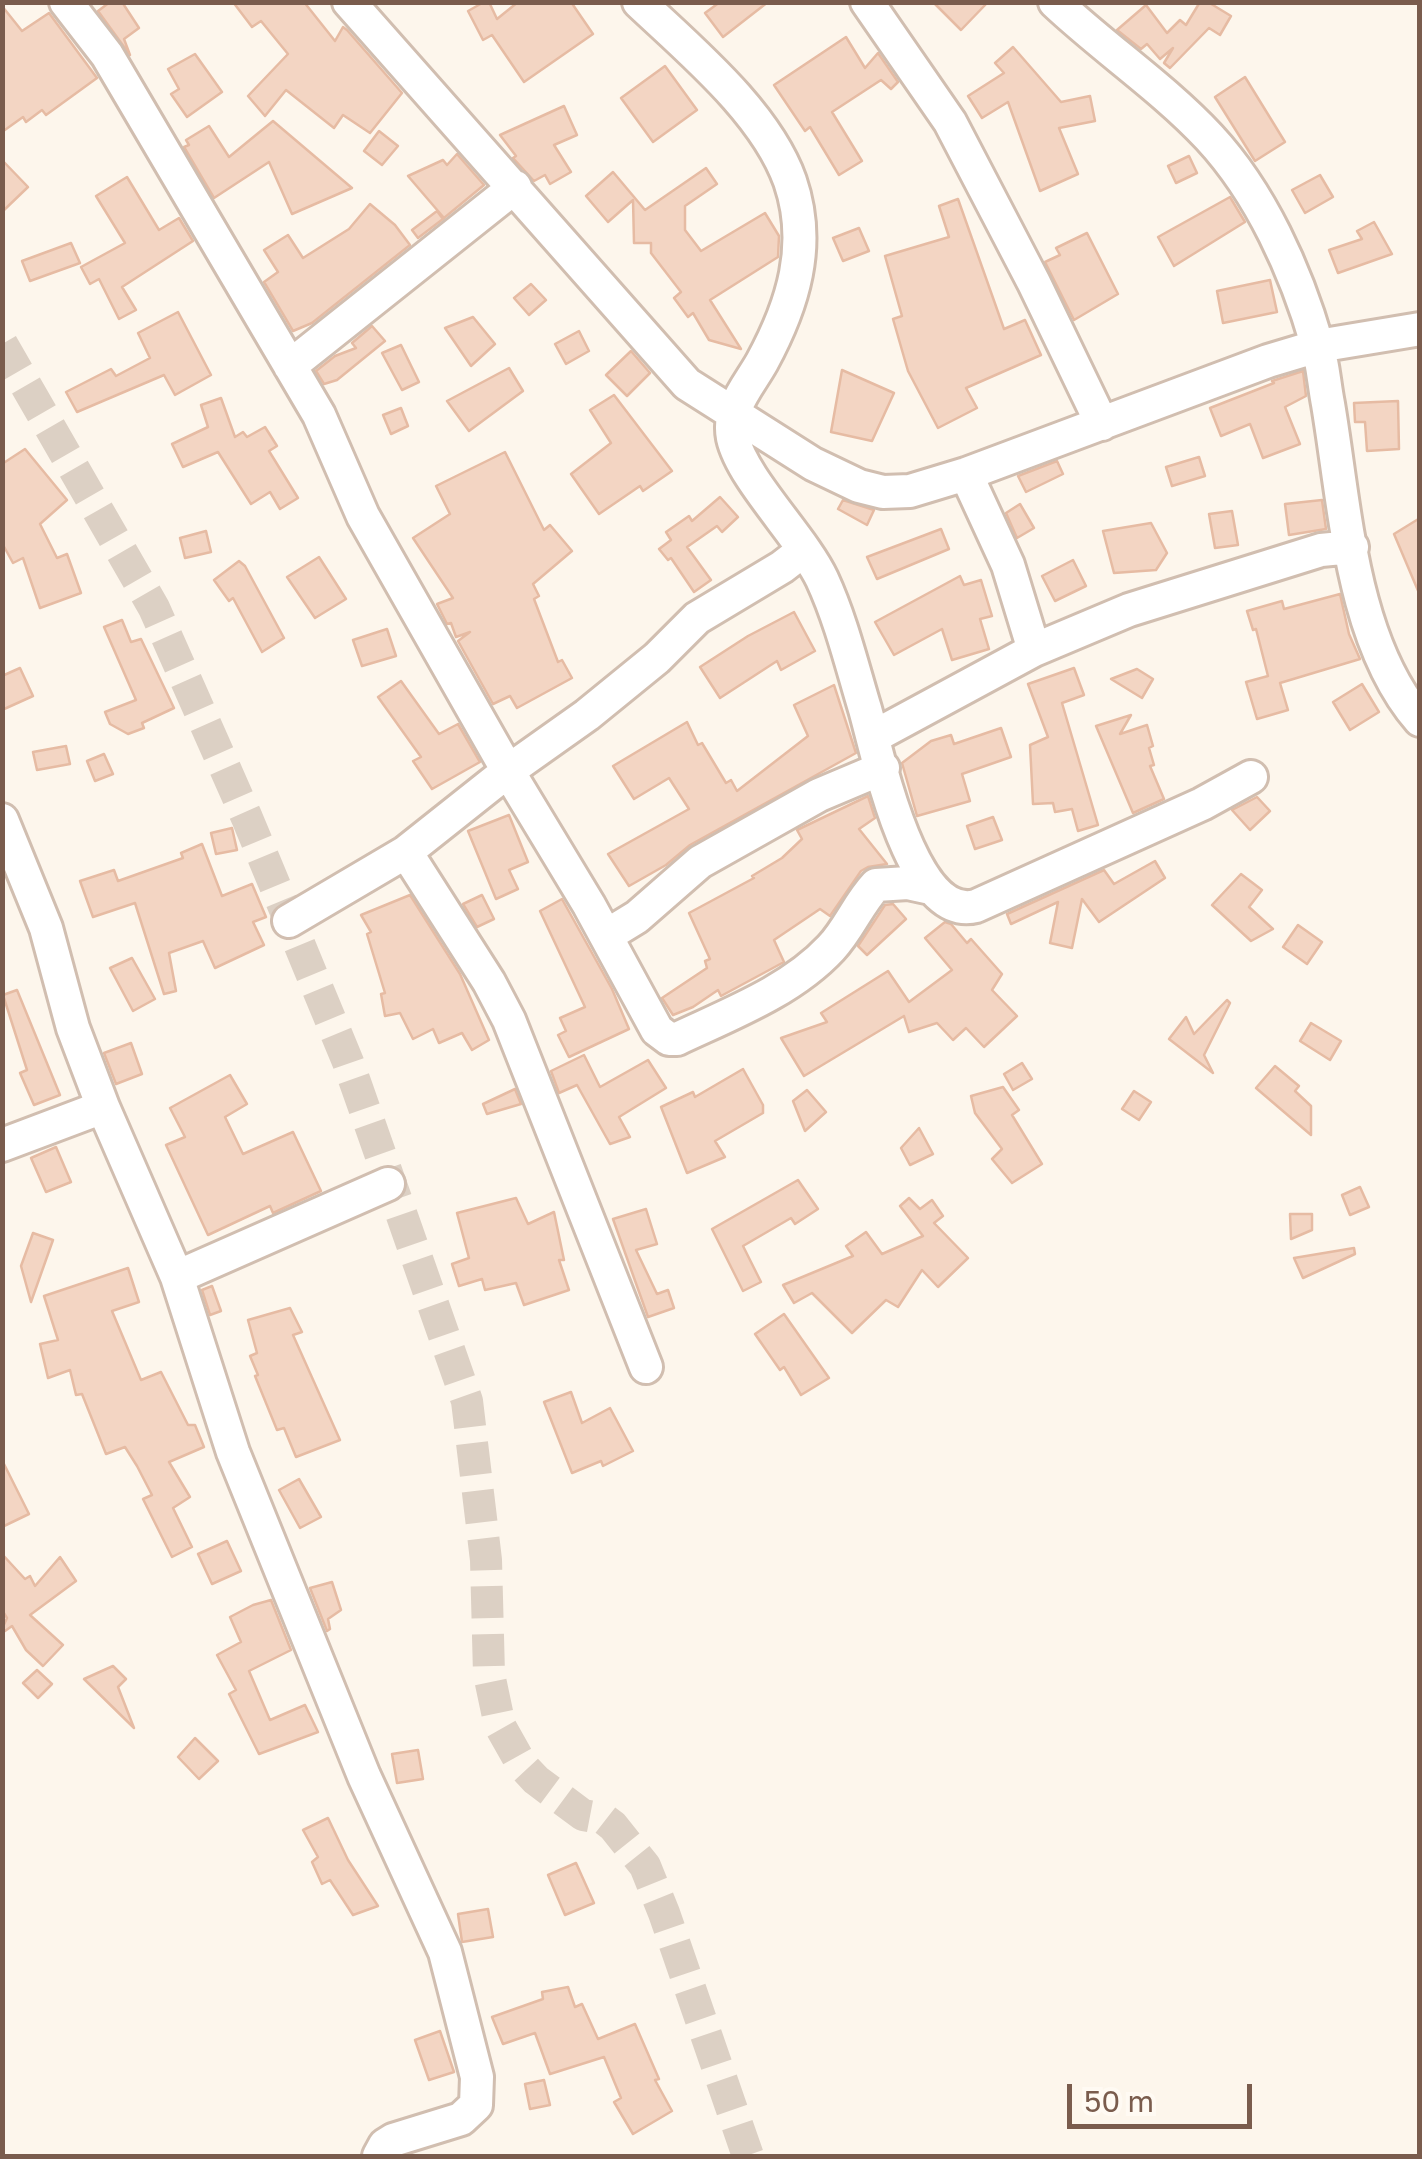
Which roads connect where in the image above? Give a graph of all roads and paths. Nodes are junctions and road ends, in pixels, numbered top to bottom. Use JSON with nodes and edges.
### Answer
{"nodes":[{"id":1,"x":66,"y":2,"type":"edge"},
{"id":2,"x":349,"y":2,"type":"edge"},
{"id":3,"x":639,"y":2,"type":"edge"},
{"id":4,"x":867,"y":2,"type":"edge"},
{"id":5,"x":1055,"y":2,"type":"edge"},
{"id":6,"x":515,"y":186,"type":"junction"},
{"id":7,"x":1420,"y":328,"type":"edge"},
{"id":8,"x":1318,"y":346,"type":"junction"},
{"id":9,"x":290,"y":366,"type":"junction"},
{"id":10,"x":732,"y":415,"type":"junction"},
{"id":11,"x":1102,"y":424,"type":"junction"},
{"id":12,"x":966,"y":474,"type":"junction"},
{"id":13,"x":1352,"y":548,"type":"junction"},
{"id":14,"x":804,"y":550,"type":"junction"},
{"id":15,"x":1034,"y":650,"type":"junction"},
{"id":16,"x":1420,"y":720,"type":"edge"},
{"id":17,"x":878,"y":752,"type":"junction"},
{"id":18,"x":508,"y":771,"type":"junction"},
{"id":19,"x":1251,"y":776,"type":"dead end"},
{"id":20,"x":2,"y":820,"type":"edge"},
{"id":21,"x":406,"y":852,"type":"junction"},
{"id":22,"x":931,"y":888,"type":"junction"},
{"id":23,"x":290,"y":922,"type":"dead end"},
{"id":24,"x":606,"y":936,"type":"junction"},
{"id":25,"x":102,"y":1107,"type":"junction"},
{"id":26,"x":2,"y":1145,"type":"edge"},
{"id":27,"x":388,"y":1184,"type":"dead end"},
{"id":28,"x":177,"y":1278,"type":"junction"},
{"id":29,"x":646,"y":1367,"type":"dead end"},
{"id":30,"x":379,"y":2156,"type":"edge"}],
"edges":[{"from":1,"to":9,"type":"street"},
{"from":2,"to":6,"type":"street"},
{"from":3,"to":10,"type":"street"},
{"from":4,"to":11,"type":"street"},
{"from":5,"to":8,"type":"street"},
{"from":6,"to":9,"type":"street"},
{"from":6,"to":10,"type":"street"},
{"from":7,"to":8,"type":"street"},
{"from":8,"to":11,"type":"street"},
{"from":8,"to":13,"type":"street"},
{"from":9,"to":18,"type":"street"},
{"from":10,"to":12,"type":"street"},
{"from":10,"to":14,"type":"street"},
{"from":11,"to":12,"type":"street"},
{"from":12,"to":15,"type":"street"},
{"from":13,"to":15,"type":"street"},
{"from":13,"to":16,"type":"street"},
{"from":14,"to":17,"type":"street"},
{"from":14,"to":18,"type":"street"},
{"from":15,"to":17,"type":"street"},
{"from":17,"to":22,"type":"street"},
{"from":17,"to":24,"type":"street"},
{"from":18,"to":21,"type":"street"},
{"from":18,"to":24,"type":"street"},
{"from":19,"to":22,"type":"street"},
{"from":20,"to":25,"type":"street"},
{"from":21,"to":23,"type":"street"},
{"from":21,"to":29,"type":"street"},
{"from":22,"to":24,"type":"street"},
{"from":25,"to":26,"type":"street"},
{"from":25,"to":28,"type":"street"},
{"from":27,"to":28,"type":"street"},
{"from":28,"to":30,"type":"street"}]}
